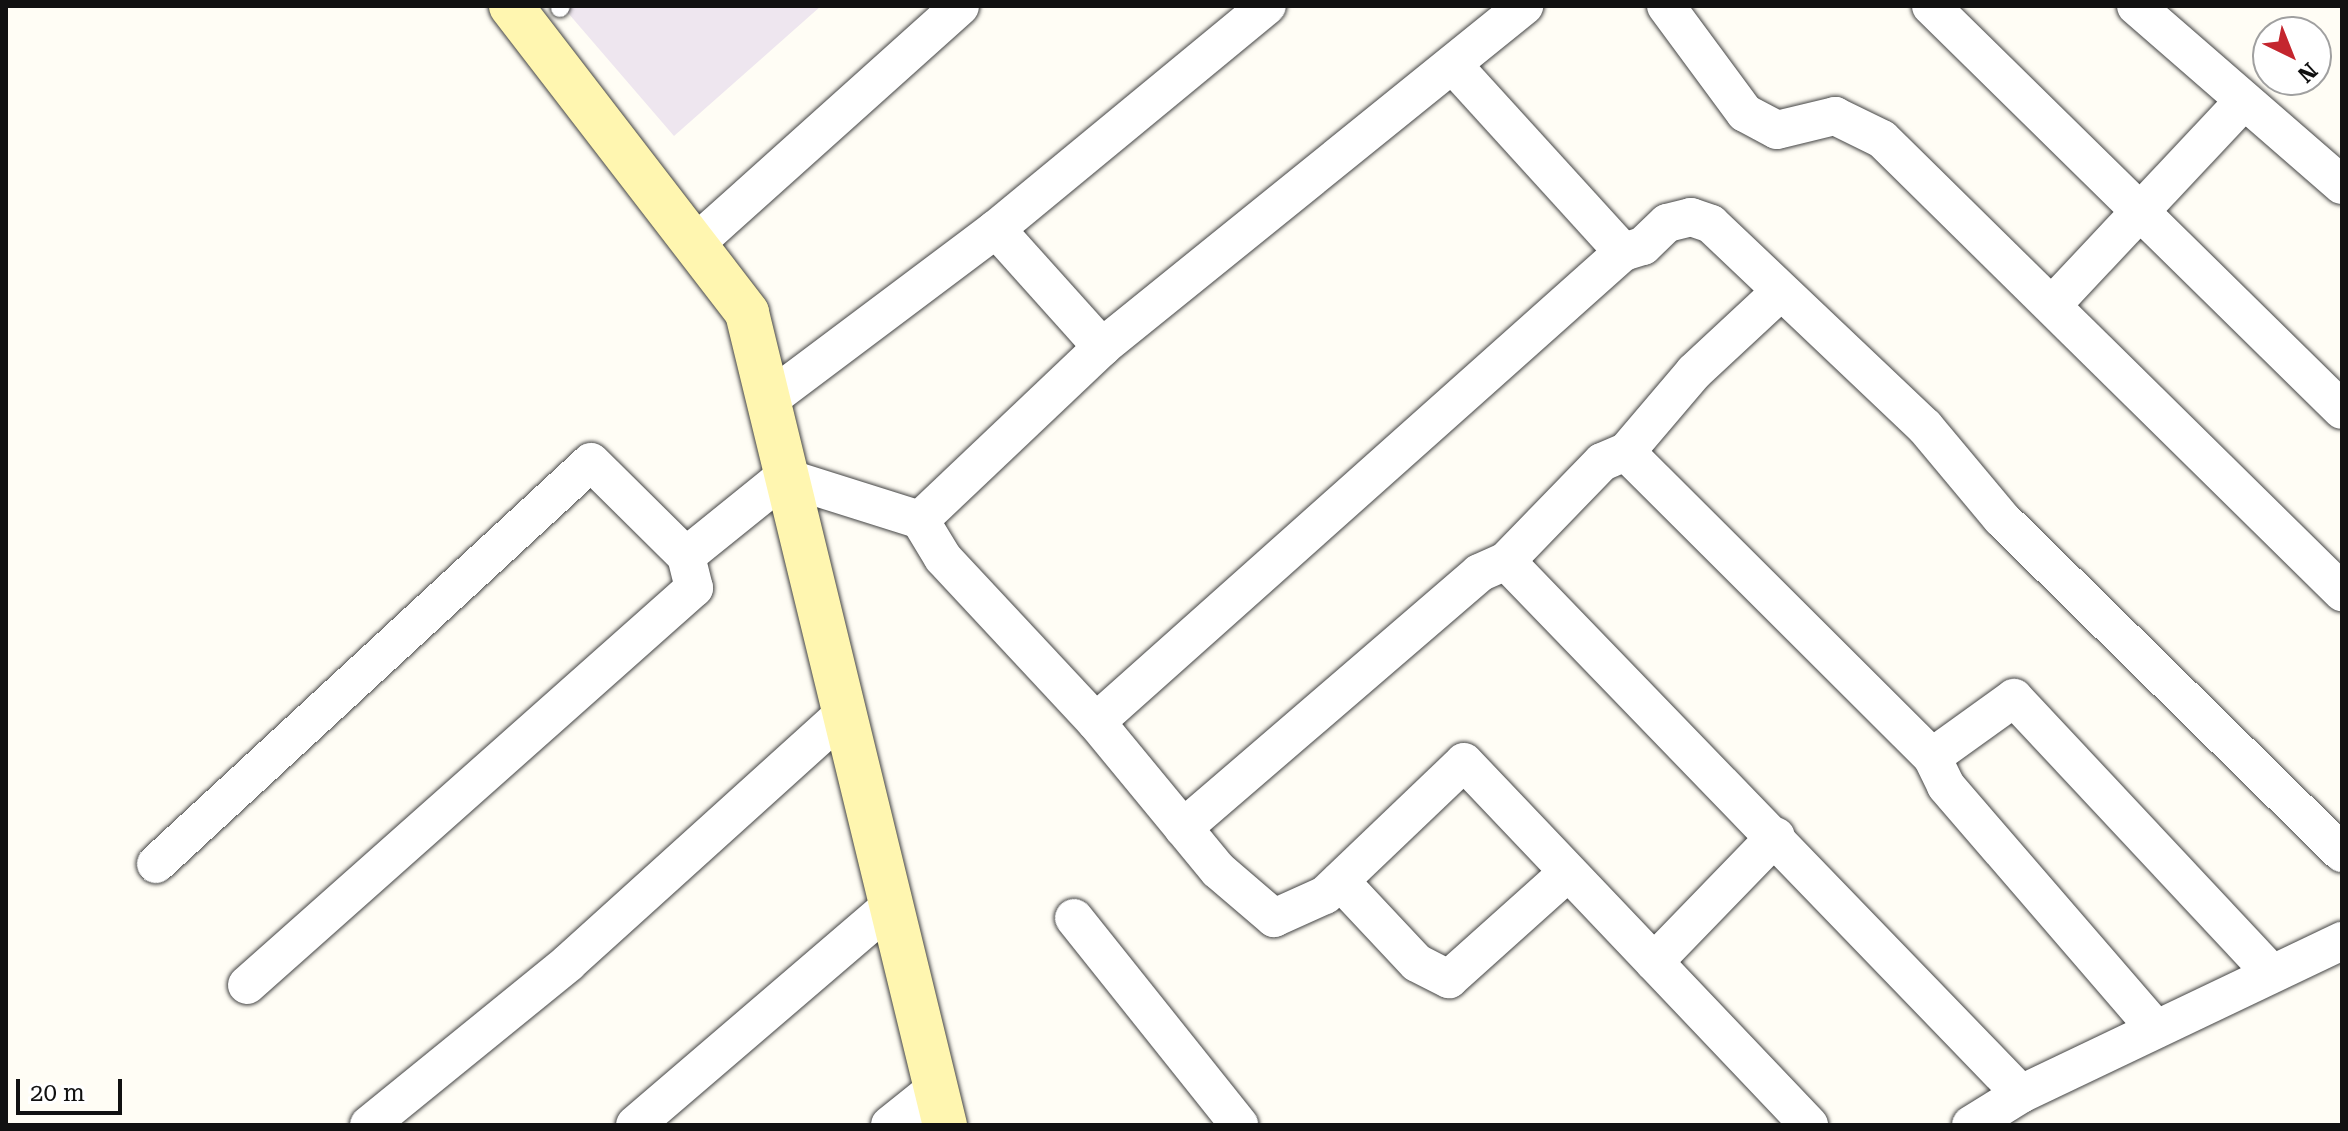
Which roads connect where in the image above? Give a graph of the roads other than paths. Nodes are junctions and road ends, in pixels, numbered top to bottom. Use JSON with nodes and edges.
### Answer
{"nodes":[{"id":1,"x":511,"y":6,"type":"edge"},
{"id":2,"x":960,"y":6,"type":"edge"},
{"id":3,"x":1267,"y":6,"type":"edge"},
{"id":4,"x":1524,"y":6,"type":"edge"},
{"id":5,"x":1666,"y":6,"type":"edge"},
{"id":6,"x":1931,"y":6,"type":"edge"},
{"id":7,"x":2136,"y":6,"type":"edge"},
{"id":8,"x":1453,"y":65,"type":"junction"},
{"id":9,"x":2242,"y":103,"type":"junction"},
{"id":10,"x":2342,"y":185,"type":"edge"},
{"id":11,"x":2144,"y":214,"type":"junction"},
{"id":12,"x":996,"y":229,"type":"junction"},
{"id":13,"x":695,"y":244,"type":"junction"},
{"id":14,"x":1623,"y":252,"type":"junction"},
{"id":15,"x":1779,"y":293,"type":"junction"},
{"id":16,"x":2055,"y":302,"type":"junction"},
{"id":17,"x":1102,"y":347,"type":"junction"},
{"id":18,"x":767,"y":401,"type":"junction"},
{"id":19,"x":2342,"y":410,"type":"edge"},
{"id":20,"x":1626,"y":452,"type":"junction"},
{"id":21,"x":784,"y":477,"type":"junction"},
{"id":22,"x":920,"y":520,"type":"junction"},
{"id":23,"x":686,"y":556,"type":"junction"},
{"id":24,"x":1506,"y":561,"type":"junction"},
{"id":25,"x":2342,"y":592,"type":"edge"},
{"id":26,"x":840,"y":717,"type":"junction"},
{"id":27,"x":1096,"y":722,"type":"junction"},
{"id":28,"x":1932,"y":757,"type":"junction"},
{"id":29,"x":1183,"y":828,"type":"junction"},
{"id":30,"x":1776,"y":836,"type":"junction"},
{"id":31,"x":2342,"y":853,"type":"edge"},
{"id":32,"x":156,"y":864,"type":"dead end"},
{"id":33,"x":1567,"y":873,"type":"junction"},
{"id":34,"x":1340,"y":881,"type":"junction"},
{"id":35,"x":889,"y":907,"type":"junction"},
{"id":36,"x":1074,"y":918,"type":"dead end"},
{"id":37,"x":2342,"y":941,"type":"edge"},
{"id":38,"x":1654,"y":962,"type":"junction"},
{"id":39,"x":2271,"y":973,"type":"junction"},
{"id":40,"x":247,"y":985,"type":"dead end"},
{"id":41,"x":2156,"y":1029,"type":"junction"},
{"id":42,"x":2021,"y":1094,"type":"junction"},
{"id":43,"x":940,"y":1107,"type":"edge"},
{"id":44,"x":369,"y":1125,"type":"edge"},
{"id":45,"x":635,"y":1125,"type":"edge"},
{"id":46,"x":890,"y":1125,"type":"edge"},
{"id":47,"x":1239,"y":1125,"type":"edge"},
{"id":48,"x":1809,"y":1125,"type":"edge"},
{"id":49,"x":1971,"y":1125,"type":"edge"}],
"edges":[{"from":1,"to":13,"type":"main road"},
{"from":2,"to":13,"type":"street"},
{"from":3,"to":12,"type":"street"},
{"from":4,"to":8,"type":"street"},
{"from":5,"to":16,"type":"street"},
{"from":6,"to":11,"type":"street"},
{"from":7,"to":9,"type":"street"},
{"from":8,"to":14,"type":"street"},
{"from":8,"to":17,"type":"street"},
{"from":9,"to":10,"type":"street"},
{"from":9,"to":11,"type":"street"},
{"from":11,"to":16,"type":"street"},
{"from":11,"to":19,"type":"street"},
{"from":12,"to":17,"type":"street"},
{"from":12,"to":18,"type":"street"},
{"from":13,"to":18,"type":"main road"},
{"from":14,"to":15,"type":"street"},
{"from":14,"to":27,"type":"street"},
{"from":15,"to":20,"type":"street"},
{"from":15,"to":31,"type":"street"},
{"from":16,"to":25,"type":"street"},
{"from":17,"to":22,"type":"street"},
{"from":18,"to":21,"type":"main road"},
{"from":20,"to":24,"type":"street"},
{"from":20,"to":28,"type":"street"},
{"from":21,"to":22,"type":"street"},
{"from":21,"to":23,"type":"street"},
{"from":21,"to":26,"type":"main road"},
{"from":22,"to":27,"type":"street"},
{"from":23,"to":32,"type":"street"},
{"from":23,"to":40,"type":"street"},
{"from":24,"to":29,"type":"street"},
{"from":24,"to":30,"type":"street"},
{"from":26,"to":35,"type":"main road"},
{"from":26,"to":44,"type":"street"},
{"from":27,"to":29,"type":"street"},
{"from":28,"to":39,"type":"street"},
{"from":28,"to":41,"type":"street"},
{"from":29,"to":34,"type":"street"},
{"from":30,"to":38,"type":"street"},
{"from":30,"to":42,"type":"street"},
{"from":33,"to":34,"type":"street"},
{"from":33,"to":34,"type":"street"},
{"from":33,"to":38,"type":"street"},
{"from":35,"to":43,"type":"main road"},
{"from":35,"to":45,"type":"street"},
{"from":36,"to":47,"type":"street"},
{"from":37,"to":39,"type":"street"},
{"from":38,"to":48,"type":"street"},
{"from":39,"to":41,"type":"street"},
{"from":41,"to":42,"type":"street"},
{"from":42,"to":49,"type":"street"},
{"from":43,"to":46,"type":"street"}]}
